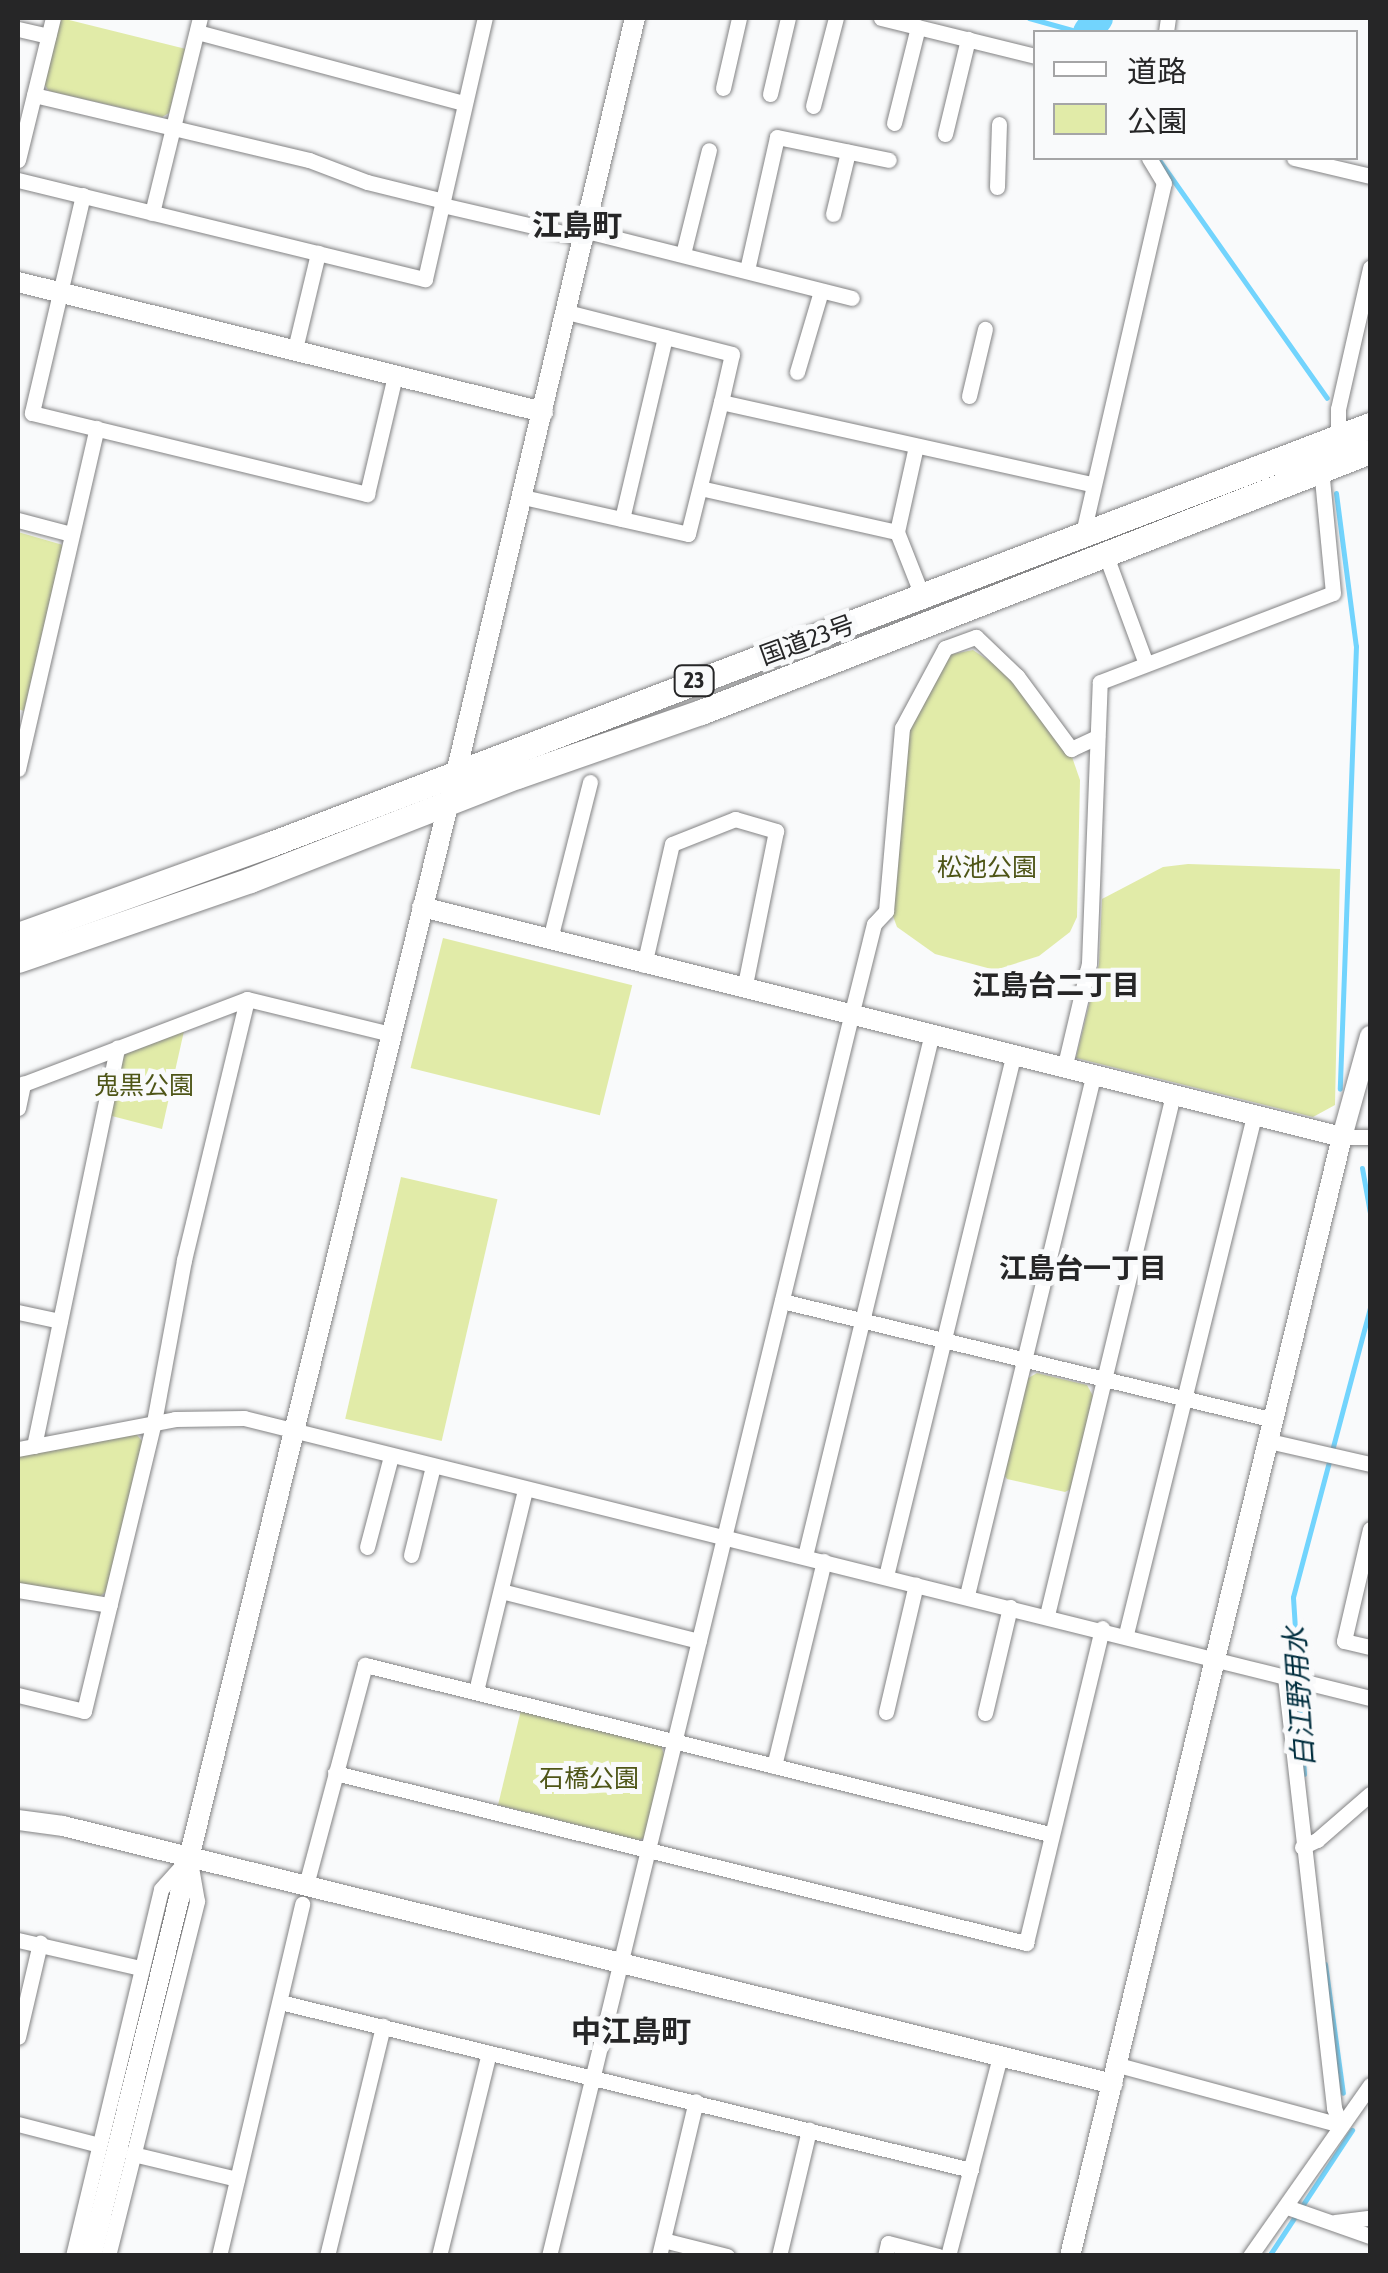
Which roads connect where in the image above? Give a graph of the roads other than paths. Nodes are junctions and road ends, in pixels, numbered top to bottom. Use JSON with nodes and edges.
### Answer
{"nodes":[{"id":1,"x":52,"y":18,"type":"edge"},
{"id":2,"x":485,"y":18,"type":"edge"},
{"id":3,"x":636,"y":18,"type":"edge"},
{"id":4,"x":739,"y":18,"type":"edge"},
{"id":5,"x":788,"y":18,"type":"edge"},
{"id":6,"x":836,"y":18,"type":"edge"},
{"id":7,"x":881,"y":18,"type":"edge"},
{"id":8,"x":199,"y":25,"type":"edge"},
{"id":9,"x":918,"y":27,"type":"junction"},
{"id":10,"x":18,"y":29,"type":"edge"},
{"id":11,"x":48,"y":36,"type":"junction"},
{"id":12,"x":968,"y":39,"type":"junction"},
{"id":13,"x":1033,"y":55,"type":"edge"},
{"id":14,"x":723,"y":88,"type":"dead end"},
{"id":15,"x":770,"y":94,"type":"dead end"},
{"id":16,"x":34,"y":95,"type":"junction"},
{"id":17,"x":463,"y":103,"type":"junction"},
{"id":18,"x":813,"y":106,"type":"dead end"},
{"id":19,"x":894,"y":123,"type":"dead end"},
{"id":20,"x":999,"y":124,"type":"dead end"},
{"id":21,"x":172,"y":128,"type":"junction"},
{"id":22,"x":945,"y":134,"type":"dead end"},
{"id":23,"x":709,"y":150,"type":"dead end"},
{"id":24,"x":848,"y":152,"type":"junction"},
{"id":25,"x":18,"y":160,"type":"edge"},
{"id":26,"x":889,"y":160,"type":"dead end"},
{"id":27,"x":1149,"y":160,"type":"edge"},
{"id":28,"x":1302,"y":160,"type":"edge"},
{"id":29,"x":1370,"y":176,"type":"edge"},
{"id":30,"x":18,"y":180,"type":"edge"},
{"id":31,"x":997,"y":188,"type":"dead end"},
{"id":32,"x":83,"y":195,"type":"junction"},
{"id":33,"x":441,"y":202,"type":"junction"},
{"id":34,"x":152,"y":213,"type":"junction"},
{"id":35,"x":833,"y":214,"type":"dead end"},
{"id":36,"x":586,"y":235,"type":"junction"},
{"id":37,"x":318,"y":254,"type":"junction"},
{"id":38,"x":683,"y":254,"type":"junction"},
{"id":39,"x":1370,"y":268,"type":"edge"},
{"id":40,"x":747,"y":270,"type":"junction"},
{"id":41,"x":18,"y":282,"type":"edge"},
{"id":42,"x":821,"y":290,"type":"junction"},
{"id":43,"x":60,"y":292,"type":"junction"},
{"id":44,"x":852,"y":298,"type":"dead end"},
{"id":45,"x":567,"y":312,"type":"junction"},
{"id":46,"x":985,"y":329,"type":"dead end"},
{"id":47,"x":665,"y":337,"type":"junction"},
{"id":48,"x":295,"y":349,"type":"junction"},
{"id":49,"x":797,"y":372,"type":"dead end"},
{"id":50,"x":395,"y":376,"type":"junction"},
{"id":51,"x":970,"y":396,"type":"dead end"},
{"id":52,"x":721,"y":402,"type":"junction"},
{"id":53,"x":25,"y":411,"type":"edge"},
{"id":54,"x":543,"y":412,"type":"junction"},
{"id":55,"x":1370,"y":425,"type":"edge"},
{"id":56,"x":97,"y":428,"type":"junction"},
{"id":57,"x":1338,"y":437,"type":"junction"},
{"id":58,"x":916,"y":446,"type":"junction"},
{"id":59,"x":1370,"y":450,"type":"edge"},
{"id":60,"x":1320,"y":469,"type":"junction"},
{"id":61,"x":1091,"y":484,"type":"junction"},
{"id":62,"x":700,"y":488,"type":"junction"},
{"id":63,"x":523,"y":497,"type":"junction"},
{"id":64,"x":622,"y":519,"type":"junction"},
{"id":65,"x":18,"y":520,"type":"edge"},
{"id":66,"x":898,"y":532,"type":"junction"},
{"id":67,"x":1082,"y":533,"type":"junction"},
{"id":68,"x":71,"y":534,"type":"junction"},
{"id":69,"x":1106,"y":553,"type":"junction"},
{"id":70,"x":923,"y":598,"type":"junction"},
{"id":71,"x":1146,"y":664,"type":"junction"},
{"id":72,"x":1098,"y":738,"type":"junction"},
{"id":73,"x":19,"y":759,"type":"edge"},
{"id":74,"x":457,"y":769,"type":"junction"},
{"id":75,"x":590,"y":782,"type":"dead end"},
{"id":76,"x":448,"y":802,"type":"junction"},
{"id":77,"x":422,"y":907,"type":"junction"},
{"id":78,"x":18,"y":936,"type":"edge"},
{"id":79,"x":550,"y":940,"type":"junction"},
{"id":80,"x":18,"y":960,"type":"edge"},
{"id":81,"x":644,"y":965,"type":"junction"},
{"id":82,"x":744,"y":989,"type":"junction"},
{"id":83,"x":246,"y":999,"type":"junction"},
{"id":84,"x":851,"y":1016,"type":"junction"},
{"id":85,"x":391,"y":1034,"type":"junction"},
{"id":86,"x":1370,"y":1036,"type":"edge"},
{"id":87,"x":932,"y":1037,"type":"junction"},
{"id":88,"x":117,"y":1048,"type":"junction"},
{"id":89,"x":1013,"y":1057,"type":"junction"},
{"id":90,"x":1064,"y":1069,"type":"junction"},
{"id":91,"x":1093,"y":1076,"type":"junction"},
{"id":92,"x":20,"y":1085,"type":"edge"},
{"id":93,"x":1172,"y":1096,"type":"junction"},
{"id":94,"x":18,"y":1108,"type":"edge"},
{"id":95,"x":1254,"y":1116,"type":"junction"},
{"id":96,"x":1342,"y":1137,"type":"junction"},
{"id":97,"x":1370,"y":1137,"type":"edge"},
{"id":98,"x":782,"y":1301,"type":"junction"},
{"id":99,"x":18,"y":1312,"type":"edge"},
{"id":100,"x":60,"y":1321,"type":"junction"},
{"id":101,"x":863,"y":1321,"type":"junction"},
{"id":102,"x":943,"y":1340,"type":"junction"},
{"id":103,"x":1024,"y":1361,"type":"junction"},
{"id":104,"x":1104,"y":1380,"type":"junction"},
{"id":105,"x":1185,"y":1398,"type":"junction"},
{"id":106,"x":154,"y":1422,"type":"junction"},
{"id":107,"x":1271,"y":1430,"type":"junction"},
{"id":108,"x":293,"y":1432,"type":"junction"},
{"id":109,"x":26,"y":1448,"type":"edge"},
{"id":110,"x":390,"y":1456,"type":"junction"},
{"id":111,"x":1370,"y":1464,"type":"edge"},
{"id":112,"x":433,"y":1466,"type":"junction"},
{"id":113,"x":525,"y":1490,"type":"junction"},
{"id":114,"x":1370,"y":1529,"type":"edge"},
{"id":115,"x":724,"y":1537,"type":"junction"},
{"id":116,"x":368,"y":1546,"type":"dead end"},
{"id":117,"x":410,"y":1555,"type":"dead end"},
{"id":118,"x":805,"y":1556,"type":"junction"},
{"id":119,"x":824,"y":1561,"type":"junction"},
{"id":120,"x":886,"y":1576,"type":"junction"},
{"id":121,"x":916,"y":1584,"type":"junction"},
{"id":122,"x":18,"y":1590,"type":"edge"},
{"id":123,"x":501,"y":1591,"type":"junction"},
{"id":124,"x":967,"y":1595,"type":"junction"},
{"id":125,"x":110,"y":1606,"type":"junction"},
{"id":126,"x":1010,"y":1607,"type":"junction"},
{"id":127,"x":1047,"y":1615,"type":"junction"},
{"id":128,"x":1102,"y":1628,"type":"junction"},
{"id":129,"x":1126,"y":1634,"type":"junction"},
{"id":130,"x":699,"y":1641,"type":"junction"},
{"id":131,"x":1370,"y":1647,"type":"edge"},
{"id":132,"x":1216,"y":1657,"type":"junction"},
{"id":133,"x":1293,"y":1679,"type":"junction"},
{"id":134,"x":476,"y":1691,"type":"junction"},
{"id":135,"x":18,"y":1695,"type":"edge"},
{"id":136,"x":1370,"y":1698,"type":"edge"},
{"id":137,"x":886,"y":1712,"type":"dead end"},
{"id":138,"x":985,"y":1713,"type":"dead end"},
{"id":139,"x":674,"y":1741,"type":"junction"},
{"id":140,"x":774,"y":1766,"type":"junction"},
{"id":141,"x":335,"y":1773,"type":"junction"},
{"id":142,"x":1370,"y":1794,"type":"edge"},
{"id":143,"x":18,"y":1820,"type":"edge"},
{"id":144,"x":1050,"y":1834,"type":"junction"},
{"id":145,"x":1308,"y":1845,"type":"junction"},
{"id":146,"x":647,"y":1849,"type":"junction"},
{"id":147,"x":189,"y":1857,"type":"junction"},
{"id":148,"x":304,"y":1894,"type":"junction"},
{"id":149,"x":18,"y":1940,"type":"edge"},
{"id":150,"x":40,"y":1943,"type":"junction"},
{"id":151,"x":621,"y":1962,"type":"junction"},
{"id":152,"x":136,"y":1966,"type":"dead end"},
{"id":153,"x":280,"y":2002,"type":"junction"},
{"id":154,"x":384,"y":2026,"type":"junction"},
{"id":155,"x":18,"y":2037,"type":"edge"},
{"id":156,"x":489,"y":2053,"type":"junction"},
{"id":157,"x":1000,"y":2056,"type":"junction"},
{"id":158,"x":1115,"y":2074,"type":"junction"},
{"id":159,"x":593,"y":2077,"type":"junction"},
{"id":160,"x":1370,"y":2086,"type":"edge"},
{"id":161,"x":696,"y":2101,"type":"junction"},
{"id":162,"x":18,"y":2124,"type":"edge"},
{"id":163,"x":1340,"y":2125,"type":"junction"},
{"id":164,"x":809,"y":2130,"type":"junction"},
{"id":165,"x":92,"y":2143,"type":"dead end"},
{"id":166,"x":134,"y":2154,"type":"junction"},
{"id":167,"x":970,"y":2170,"type":"junction"},
{"id":168,"x":237,"y":2179,"type":"junction"},
{"id":169,"x":1295,"y":2210,"type":"junction"},
{"id":170,"x":1370,"y":2218,"type":"edge"},
{"id":171,"x":1332,"y":2222,"type":"junction"},
{"id":172,"x":1370,"y":2236,"type":"edge"},
{"id":173,"x":661,"y":2248,"type":"edge"},
{"id":174,"x":73,"y":2256,"type":"edge"},
{"id":175,"x":91,"y":2256,"type":"edge"},
{"id":176,"x":108,"y":2256,"type":"edge"},
{"id":177,"x":218,"y":2256,"type":"edge"},
{"id":178,"x":327,"y":2256,"type":"edge"},
{"id":179,"x":439,"y":2256,"type":"edge"},
{"id":180,"x":548,"y":2256,"type":"edge"},
{"id":181,"x":727,"y":2256,"type":"edge"},
{"id":182,"x":780,"y":2256,"type":"edge"},
{"id":183,"x":884,"y":2256,"type":"edge"},
{"id":184,"x":938,"y":2256,"type":"edge"},
{"id":185,"x":948,"y":2256,"type":"edge"},
{"id":186,"x":1070,"y":2256,"type":"edge"},
{"id":187,"x":1250,"y":2256,"type":"edge"}],
"edges":[{"from":1,"to":11,"type":"street"},
{"from":2,"to":17,"type":"street"},
{"from":3,"to":36,"type":"street"},
{"from":4,"to":14,"type":"street"},
{"from":5,"to":15,"type":"street"},
{"from":6,"to":18,"type":"street"},
{"from":7,"to":9,"type":"street"},
{"from":8,"to":17,"type":"street"},
{"from":8,"to":21,"type":"street"},
{"from":9,"to":12,"type":"street"},
{"from":9,"to":19,"type":"street"},
{"from":10,"to":11,"type":"street"},
{"from":11,"to":16,"type":"street"},
{"from":12,"to":13,"type":"street"},
{"from":12,"to":22,"type":"street"},
{"from":16,"to":21,"type":"street"},
{"from":16,"to":25,"type":"street"},
{"from":17,"to":33,"type":"street"},
{"from":20,"to":31,"type":"street"},
{"from":21,"to":33,"type":"street"},
{"from":21,"to":34,"type":"street"},
{"from":23,"to":38,"type":"street"},
{"from":24,"to":26,"type":"street"},
{"from":24,"to":35,"type":"street"},
{"from":24,"to":40,"type":"street"},
{"from":27,"to":61,"type":"street"},
{"from":28,"to":29,"type":"street"},
{"from":30,"to":32,"type":"street"},
{"from":32,"to":34,"type":"street"},
{"from":32,"to":43,"type":"street"},
{"from":33,"to":36,"type":"street"},
{"from":33,"to":37,"type":"street"},
{"from":34,"to":37,"type":"street"},
{"from":36,"to":38,"type":"street"},
{"from":36,"to":45,"type":"street"},
{"from":37,"to":48,"type":"street"},
{"from":38,"to":40,"type":"street"},
{"from":39,"to":57,"type":"street"},
{"from":40,"to":42,"type":"street"},
{"from":41,"to":43,"type":"street"},
{"from":42,"to":44,"type":"street"},
{"from":42,"to":49,"type":"street"},
{"from":43,"to":48,"type":"street"},
{"from":43,"to":53,"type":"street"},
{"from":45,"to":47,"type":"street"},
{"from":45,"to":54,"type":"street"},
{"from":46,"to":51,"type":"street"},
{"from":47,"to":52,"type":"street"},
{"from":47,"to":64,"type":"street"},
{"from":48,"to":50,"type":"street"},
{"from":50,"to":54,"type":"street"},
{"from":50,"to":56,"type":"street"},
{"from":52,"to":58,"type":"street"},
{"from":52,"to":62,"type":"street"},
{"from":53,"to":56,"type":"street"},
{"from":54,"to":63,"type":"street"},
{"from":55,"to":57,"type":"highway","name":"国道23号","number":"23"},
{"from":56,"to":68,"type":"street"},
{"from":57,"to":67,"type":"highway","name":"国道23号","number":"23"},
{"from":58,"to":61,"type":"street"},
{"from":58,"to":66,"type":"street"},
{"from":59,"to":60,"type":"highway","name":"国道23号","number":"23"},
{"from":60,"to":69,"type":"highway","name":"国道23号","number":"23"},
{"from":60,"to":71,"type":"street"},
{"from":61,"to":67,"type":"street"},
{"from":62,"to":64,"type":"street"},
{"from":62,"to":66,"type":"street"},
{"from":63,"to":64,"type":"street"},
{"from":63,"to":74,"type":"street"},
{"from":65,"to":68,"type":"street"},
{"from":66,"to":70,"type":"street"},
{"from":67,"to":70,"type":"highway","name":"国道23号","number":"23"},
{"from":68,"to":73,"type":"street"},
{"from":69,"to":71,"type":"street"},
{"from":69,"to":76,"type":"highway","name":"国道23号","number":"23"},
{"from":70,"to":74,"type":"highway","name":"国道23号","number":"23"},
{"from":71,"to":72,"type":"street"},
{"from":72,"to":84,"type":"street"},
{"from":72,"to":90,"type":"street"},
{"from":74,"to":76,"type":"street"},
{"from":74,"to":78,"type":"highway","name":"国道23号","number":"23"},
{"from":75,"to":79,"type":"street"},
{"from":76,"to":77,"type":"street"},
{"from":76,"to":80,"type":"highway","name":"国道23号","number":"23"},
{"from":77,"to":79,"type":"street"},
{"from":77,"to":85,"type":"street"},
{"from":79,"to":81,"type":"street"},
{"from":81,"to":82,"type":"street"},
{"from":81,"to":82,"type":"street"},
{"from":82,"to":84,"type":"street"},
{"from":83,"to":85,"type":"street"},
{"from":83,"to":88,"type":"street"},
{"from":83,"to":106,"type":"street"},
{"from":84,"to":87,"type":"street"},
{"from":84,"to":98,"type":"street"},
{"from":85,"to":108,"type":"street"},
{"from":86,"to":96,"type":"street"},
{"from":87,"to":89,"type":"street"},
{"from":87,"to":101,"type":"street"},
{"from":88,"to":92,"type":"street"},
{"from":88,"to":100,"type":"street"},
{"from":89,"to":90,"type":"street"},
{"from":89,"to":102,"type":"street"},
{"from":90,"to":91,"type":"street"},
{"from":91,"to":93,"type":"street"},
{"from":91,"to":103,"type":"street"},
{"from":92,"to":94,"type":"street"},
{"from":93,"to":95,"type":"street"},
{"from":93,"to":104,"type":"street"},
{"from":95,"to":96,"type":"street"},
{"from":95,"to":105,"type":"street"},
{"from":96,"to":97,"type":"street"},
{"from":96,"to":107,"type":"street"},
{"from":98,"to":101,"type":"street"},
{"from":98,"to":115,"type":"street"},
{"from":99,"to":100,"type":"street"},
{"from":100,"to":109,"type":"street"},
{"from":101,"to":102,"type":"street"},
{"from":101,"to":118,"type":"street"},
{"from":102,"to":103,"type":"street"},
{"from":102,"to":120,"type":"street"},
{"from":103,"to":104,"type":"street"},
{"from":103,"to":124,"type":"street"},
{"from":104,"to":105,"type":"street"},
{"from":104,"to":127,"type":"street"},
{"from":105,"to":107,"type":"street"},
{"from":105,"to":129,"type":"street"},
{"from":106,"to":108,"type":"street"},
{"from":106,"to":109,"type":"street"},
{"from":106,"to":125,"type":"street"},
{"from":107,"to":111,"type":"street"},
{"from":107,"to":132,"type":"street"},
{"from":108,"to":110,"type":"street"},
{"from":108,"to":147,"type":"street"},
{"from":110,"to":112,"type":"street"},
{"from":110,"to":116,"type":"street"},
{"from":112,"to":113,"type":"street"},
{"from":112,"to":117,"type":"street"},
{"from":113,"to":115,"type":"street"},
{"from":113,"to":123,"type":"street"},
{"from":114,"to":131,"type":"street"},
{"from":115,"to":118,"type":"street"},
{"from":115,"to":130,"type":"street"},
{"from":118,"to":119,"type":"street"},
{"from":119,"to":120,"type":"street"},
{"from":119,"to":140,"type":"street"},
{"from":120,"to":121,"type":"street"},
{"from":121,"to":124,"type":"street"},
{"from":121,"to":137,"type":"street"},
{"from":122,"to":125,"type":"street"},
{"from":123,"to":130,"type":"street"},
{"from":123,"to":134,"type":"street"},
{"from":124,"to":126,"type":"street"},
{"from":125,"to":135,"type":"street"},
{"from":126,"to":127,"type":"street"},
{"from":126,"to":138,"type":"street"},
{"from":127,"to":128,"type":"street"},
{"from":128,"to":129,"type":"street"},
{"from":128,"to":144,"type":"street"},
{"from":129,"to":132,"type":"street"},
{"from":130,"to":139,"type":"street"},
{"from":132,"to":133,"type":"street"},
{"from":132,"to":158,"type":"street"},
{"from":133,"to":136,"type":"street"},
{"from":133,"to":145,"type":"street"},
{"from":134,"to":139,"type":"street"},
{"from":134,"to":141,"type":"street"},
{"from":139,"to":140,"type":"street"},
{"from":139,"to":146,"type":"street"},
{"from":140,"to":144,"type":"street"},
{"from":141,"to":146,"type":"street"},
{"from":141,"to":148,"type":"street"},
{"from":142,"to":145,"type":"street"},
{"from":143,"to":147,"type":"street"},
{"from":144,"to":146,"type":"street"},
{"from":145,"to":163,"type":"street"},
{"from":146,"to":151,"type":"street"},
{"from":147,"to":148,"type":"street"},
{"from":147,"to":166,"type":"street"},
{"from":147,"to":174,"type":"street"},
{"from":147,"to":175,"type":"street"},
{"from":148,"to":151,"type":"street"},
{"from":148,"to":153,"type":"street"},
{"from":149,"to":150,"type":"street"},
{"from":150,"to":152,"type":"street"},
{"from":150,"to":155,"type":"street"},
{"from":151,"to":157,"type":"street"},
{"from":151,"to":159,"type":"street"},
{"from":153,"to":154,"type":"street"},
{"from":153,"to":168,"type":"street"},
{"from":154,"to":156,"type":"street"},
{"from":154,"to":178,"type":"street"},
{"from":156,"to":159,"type":"street"},
{"from":156,"to":179,"type":"street"},
{"from":157,"to":158,"type":"street"},
{"from":157,"to":167,"type":"street"},
{"from":158,"to":163,"type":"street"},
{"from":158,"to":186,"type":"street"},
{"from":159,"to":161,"type":"street"},
{"from":159,"to":180,"type":"street"},
{"from":160,"to":163,"type":"street"},
{"from":161,"to":164,"type":"street"},
{"from":161,"to":173,"type":"street"},
{"from":162,"to":165,"type":"street"},
{"from":163,"to":169,"type":"street"},
{"from":164,"to":167,"type":"street"},
{"from":164,"to":182,"type":"street"},
{"from":166,"to":168,"type":"street"},
{"from":166,"to":176,"type":"street"},
{"from":167,"to":185,"type":"street"},
{"from":168,"to":177,"type":"street"},
{"from":169,"to":171,"type":"street"},
{"from":169,"to":187,"type":"street"},
{"from":170,"to":171,"type":"street"},
{"from":171,"to":172,"type":"street"},
{"from":173,"to":181,"type":"street"},
{"from":183,"to":184,"type":"street"}]}
